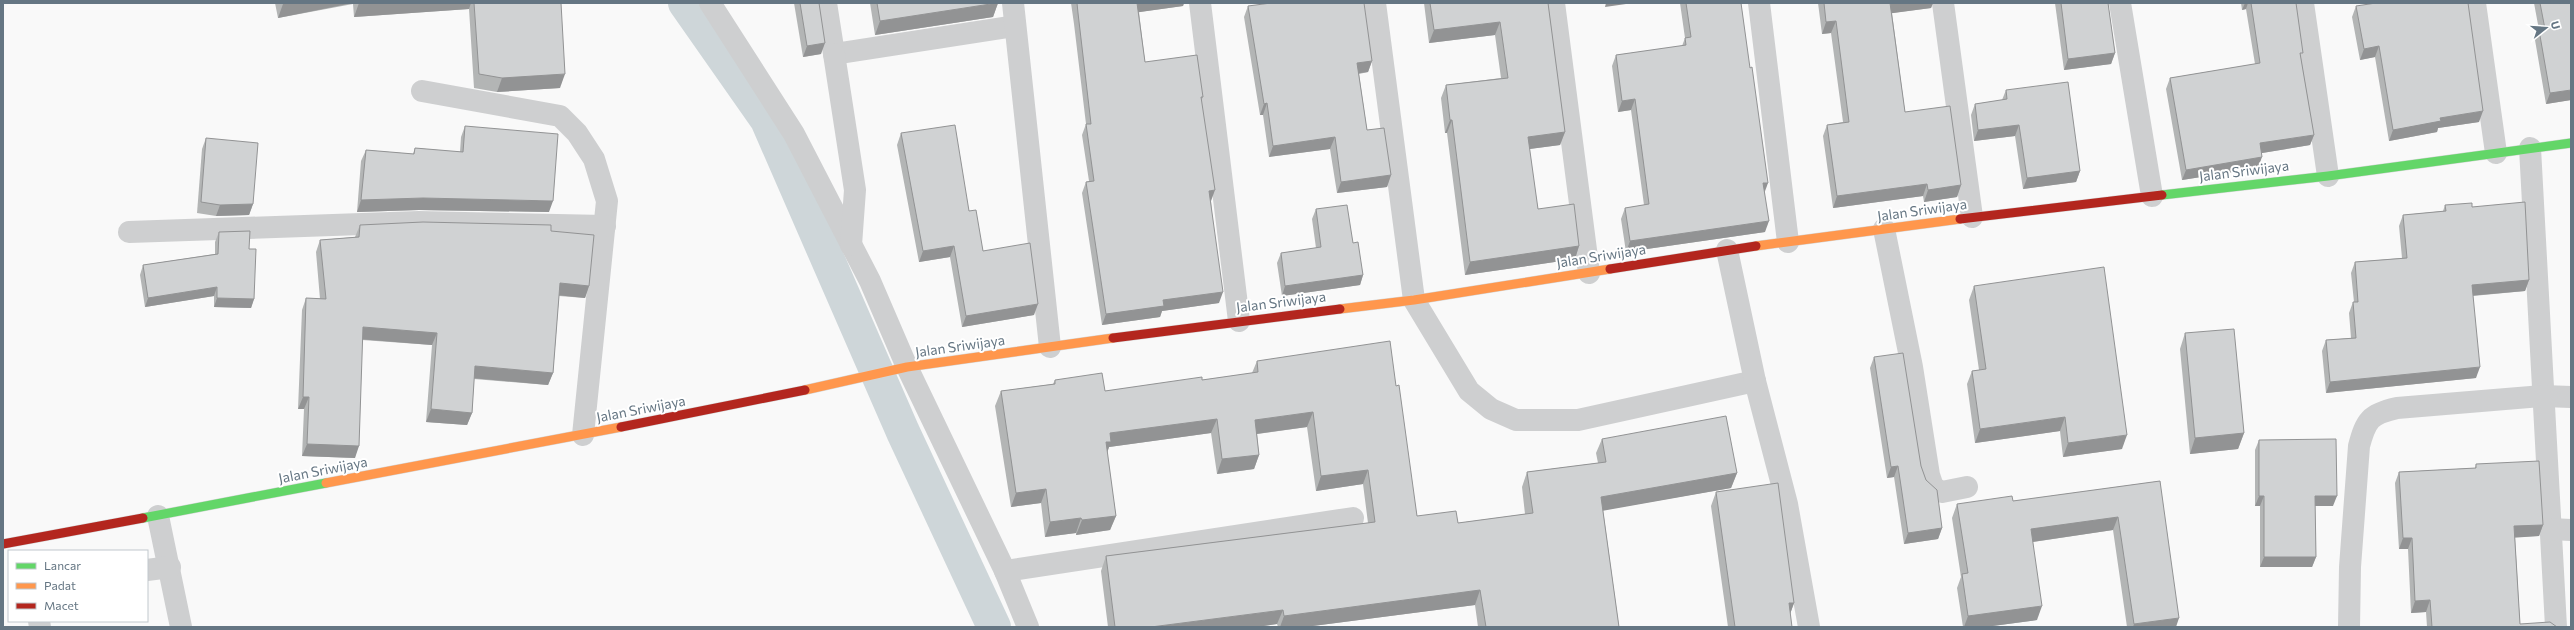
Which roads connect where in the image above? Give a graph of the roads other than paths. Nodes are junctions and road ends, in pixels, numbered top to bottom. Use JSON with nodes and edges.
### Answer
{"nodes":[{"id":1,"x":710,"y":3,"type":"edge"},
{"id":2,"x":826,"y":3,"type":"edge"},
{"id":3,"x":1012,"y":3,"type":"edge"},
{"id":4,"x":1200,"y":3,"type":"edge"},
{"id":5,"x":1375,"y":3,"type":"edge"},
{"id":6,"x":1554,"y":3,"type":"edge"},
{"id":7,"x":1759,"y":3,"type":"edge"},
{"id":8,"x":1943,"y":3,"type":"edge"},
{"id":9,"x":2120,"y":3,"type":"edge"},
{"id":10,"x":2303,"y":3,"type":"edge"},
{"id":11,"x":2475,"y":3,"type":"edge"},
{"id":12,"x":1015,"y":26,"type":"junction"},
{"id":13,"x":834,"y":54,"type":"junction"},
{"id":14,"x":422,"y":91,"type":"dead end"},
{"id":15,"x":2571,"y":143,"type":"edge"},
{"id":16,"x":2530,"y":148,"type":"junction"},
{"id":17,"x":2496,"y":153,"type":"junction"},
{"id":18,"x":2328,"y":176,"type":"junction"},
{"id":19,"x":2152,"y":196,"type":"junction"},
{"id":20,"x":1972,"y":217,"type":"junction"},
{"id":21,"x":605,"y":226,"type":"junction"},
{"id":22,"x":1884,"y":229,"type":"junction"},
{"id":23,"x":129,"y":232,"type":"dead end"},
{"id":24,"x":1788,"y":242,"type":"junction"},
{"id":25,"x":850,"y":245,"type":"junction"},
{"id":26,"x":1727,"y":250,"type":"junction"},
{"id":27,"x":1589,"y":273,"type":"junction"},
{"id":28,"x":1414,"y":300,"type":"junction"},
{"id":29,"x":1239,"y":321,"type":"junction"},
{"id":30,"x":1050,"y":347,"type":"junction"},
{"id":31,"x":898,"y":369,"type":"junction"},
{"id":32,"x":1755,"y":381,"type":"junction"},
{"id":33,"x":2543,"y":396,"type":"junction"},
{"id":34,"x":2571,"y":397,"type":"edge"},
{"id":35,"x":583,"y":435,"type":"junction"},
{"id":36,"x":1967,"y":487,"type":"dead end"},
{"id":37,"x":158,"y":516,"type":"junction"},
{"id":38,"x":1353,"y":518,"type":"dead end"},
{"id":39,"x":2561,"y":529,"type":"edge"},
{"id":40,"x":3,"y":544,"type":"edge"},
{"id":41,"x":170,"y":567,"type":"junction"},
{"id":42,"x":148,"y":570,"type":"edge"},
{"id":43,"x":1005,"y":571,"type":"junction"},
{"id":44,"x":2561,"y":619,"type":"edge"},
{"id":45,"x":182,"y":627,"type":"edge"},
{"id":46,"x":1028,"y":627,"type":"edge"},
{"id":47,"x":1808,"y":627,"type":"edge"},
{"id":48,"x":2349,"y":627,"type":"edge"}],
"edges":[{"from":1,"to":25,"type":"street"},
{"from":2,"to":13,"type":"street"},
{"from":3,"to":12,"type":"street"},
{"from":4,"to":29,"type":"street"},
{"from":5,"to":28,"type":"street"},
{"from":6,"to":27,"type":"street"},
{"from":7,"to":24,"type":"street"},
{"from":8,"to":20,"type":"street"},
{"from":9,"to":19,"type":"street"},
{"from":10,"to":18,"type":"street"},
{"from":11,"to":17,"type":"street"},
{"from":12,"to":13,"type":"street"},
{"from":12,"to":30,"type":"street"},
{"from":13,"to":25,"type":"street"},
{"from":14,"to":21,"type":"street"},
{"from":15,"to":16,"type":"street","name":"Jalan Sriwijaya"},
{"from":16,"to":17,"type":"street","name":"Jalan Sriwijaya"},
{"from":16,"to":33,"type":"street"},
{"from":17,"to":18,"type":"street","name":"Jalan Sriwijaya"},
{"from":18,"to":19,"type":"street","name":"Jalan Sriwijaya"},
{"from":19,"to":20,"type":"street","name":"Jalan Sriwijaya"},
{"from":20,"to":22,"type":"street","name":"Jalan Sriwijaya"},
{"from":21,"to":23,"type":"street"},
{"from":21,"to":35,"type":"street"},
{"from":22,"to":24,"type":"street","name":"Jalan Sriwijaya"},
{"from":22,"to":36,"type":"street"},
{"from":24,"to":26,"type":"street","name":"Jalan Sriwijaya"},
{"from":25,"to":31,"type":"street"},
{"from":26,"to":27,"type":"street","name":"Jalan Sriwijaya"},
{"from":26,"to":32,"type":"street"},
{"from":27,"to":28,"type":"street","name":"Jalan Sriwijaya"},
{"from":28,"to":29,"type":"street","name":"Jalan Sriwijaya"},
{"from":28,"to":32,"type":"street"},
{"from":29,"to":30,"type":"street","name":"Jalan Sriwijaya"},
{"from":30,"to":31,"type":"street","name":"Jalan Sriwijaya"},
{"from":31,"to":35,"type":"street","name":"Jalan Sriwijaya"},
{"from":31,"to":43,"type":"street"},
{"from":32,"to":47,"type":"street"},
{"from":33,"to":34,"type":"street"},
{"from":33,"to":39,"type":"street"},
{"from":33,"to":48,"type":"street"},
{"from":35,"to":37,"type":"street","name":"Jalan Sriwijaya"},
{"from":37,"to":40,"type":"street","name":"Jalan Sriwijaya"},
{"from":37,"to":41,"type":"street"},
{"from":38,"to":43,"type":"street"},
{"from":39,"to":44,"type":"street"},
{"from":41,"to":42,"type":"street"},
{"from":41,"to":45,"type":"street"},
{"from":43,"to":46,"type":"street"}]}
